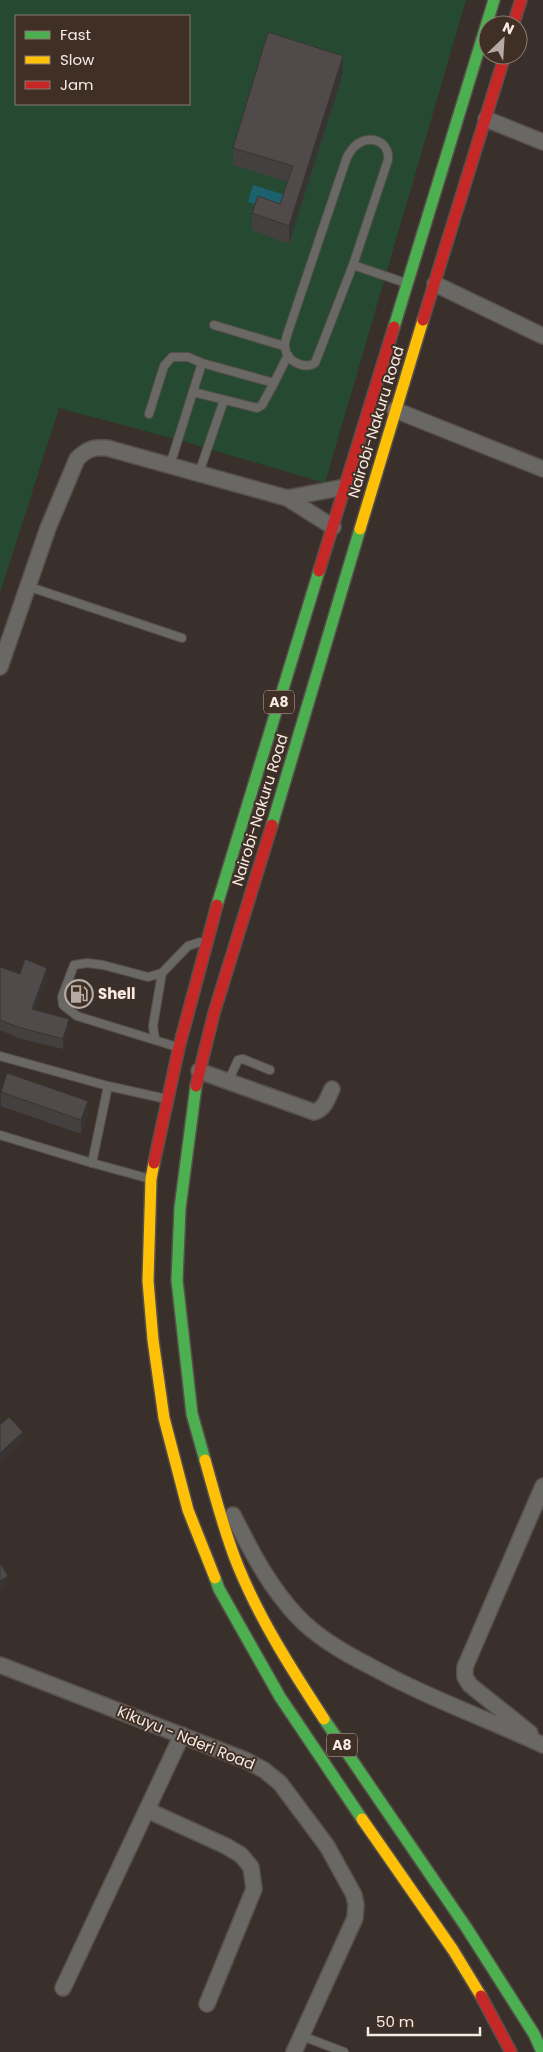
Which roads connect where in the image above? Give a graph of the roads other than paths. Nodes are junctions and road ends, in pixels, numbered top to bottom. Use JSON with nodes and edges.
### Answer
{"nodes":[{"id":1,"x":494,"y":0,"type":"edge"},
{"id":2,"x":521,"y":0,"type":"edge"},
{"id":3,"x":516,"y":15,"type":"edge"},
{"id":4,"x":501,"y":65,"type":"edge"},
{"id":5,"x":486,"y":119,"type":"junction"},
{"id":6,"x":543,"y":142,"type":"edge"},
{"id":7,"x":353,"y":265,"type":"junction"},
{"id":8,"x":407,"y":284,"type":"junction"},
{"id":9,"x":435,"y":284,"type":"junction"},
{"id":10,"x":214,"y":325,"type":"dead end"},
{"id":11,"x":543,"y":336,"type":"edge"},
{"id":12,"x":284,"y":346,"type":"junction"},
{"id":13,"x":288,"y":356,"type":"junction"},
{"id":14,"x":202,"y":363,"type":"junction"},
{"id":15,"x":274,"y":383,"type":"junction"},
{"id":16,"x":193,"y":392,"type":"junction"},
{"id":17,"x":224,"y":400,"type":"junction"},
{"id":18,"x":395,"y":410,"type":"junction"},
{"id":19,"x":149,"y":414,"type":"dead end"},
{"id":20,"x":170,"y":465,"type":"junction"},
{"id":21,"x":543,"y":469,"type":"edge"},
{"id":22,"x":199,"y":473,"type":"junction"},
{"id":23,"x":345,"y":487,"type":"junction"},
{"id":24,"x":287,"y":498,"type":"junction"},
{"id":25,"x":332,"y":527,"type":"junction"},
{"id":26,"x":27,"y":586,"type":"junction"},
{"id":27,"x":182,"y":638,"type":"dead end"},
{"id":28,"x":0,"y":667,"type":"edge"},
{"id":29,"x":208,"y":939,"type":"junction"},
{"id":30,"x":162,"y":973,"type":"junction"},
{"id":31,"x":155,"y":1040,"type":"junction"},
{"id":32,"x":179,"y":1047,"type":"junction"},
{"id":33,"x":0,"y":1056,"type":"edge"},
{"id":34,"x":270,"y":1070,"type":"dead end"},
{"id":35,"x":199,"y":1071,"type":"junction"},
{"id":36,"x":228,"y":1082,"type":"junction"},
{"id":37,"x":108,"y":1086,"type":"junction"},
{"id":38,"x":332,"y":1089,"type":"dead end"},
{"id":39,"x":167,"y":1099,"type":"junction"},
{"id":40,"x":0,"y":1135,"type":"edge"},
{"id":41,"x":92,"y":1163,"type":"junction"},
{"id":42,"x":151,"y":1179,"type":"junction"},
{"id":43,"x":192,"y":1414,"type":"junction"},
{"id":44,"x":543,"y":1486,"type":"edge"},
{"id":45,"x":0,"y":1665,"type":"edge"},
{"id":46,"x":182,"y":1735,"type":"junction"},
{"id":47,"x":543,"y":1744,"type":"edge"},
{"id":48,"x":147,"y":1810,"type":"junction"},
{"id":49,"x":63,"y":1988,"type":"dead end"},
{"id":50,"x":207,"y":2004,"type":"dead end"},
{"id":51,"x":302,"y":2036,"type":"junction"},
{"id":52,"x":294,"y":2052,"type":"edge"},
{"id":53,"x":344,"y":2052,"type":"edge"},
{"id":54,"x":511,"y":2052,"type":"edge"},
{"id":55,"x":542,"y":2052,"type":"edge"}],
"edges":[{"from":1,"to":8,"type":"highway","number":"A8"},
{"from":2,"to":3,"type":"highway"},
{"from":4,"to":5,"type":"highway","name":"Nairobi-Nakuru Road","number":"A8"},
{"from":5,"to":6,"type":"street"},
{"from":5,"to":9,"type":"highway","name":"Nairobi-Nakuru Road","number":"A8"},
{"from":7,"to":8,"type":"lane"},
{"from":7,"to":12,"type":"lane"},
{"from":7,"to":13,"type":"lane"},
{"from":8,"to":23,"type":"highway","number":"A8"},
{"from":9,"to":11,"type":"street"},
{"from":9,"to":18,"type":"highway","name":"Nairobi-Nakuru Road","number":"A8"},
{"from":10,"to":12,"type":"lane"},
{"from":12,"to":13,"type":"lane"},
{"from":13,"to":15,"type":"lane"},
{"from":14,"to":15,"type":"lane"},
{"from":14,"to":16,"type":"lane"},
{"from":14,"to":19,"type":"lane"},
{"from":15,"to":17,"type":"lane"},
{"from":16,"to":17,"type":"lane"},
{"from":16,"to":20,"type":"lane"},
{"from":17,"to":22,"type":"lane"},
{"from":18,"to":21,"type":"street"},
{"from":18,"to":35,"type":"highway","name":"Nairobi-Nakuru Road","number":"A8"},
{"from":20,"to":22,"type":"street"},
{"from":20,"to":26,"type":"street"},
{"from":22,"to":24,"type":"street"},
{"from":23,"to":24,"type":"street"},
{"from":23,"to":25,"type":"highway","number":"A8"},
{"from":24,"to":25,"type":"street"},
{"from":25,"to":29,"type":"highway","number":"A8"},
{"from":26,"to":27,"type":"lane"},
{"from":26,"to":28,"type":"street"},
{"from":29,"to":30,"type":"lane"},
{"from":29,"to":32,"type":"highway","number":"A8"},
{"from":30,"to":31,"type":"lane"},
{"from":30,"to":31,"type":"lane"},
{"from":31,"to":32,"type":"lane"},
{"from":32,"to":39,"type":"highway","number":"A8"},
{"from":33,"to":37,"type":"lane"},
{"from":34,"to":36,"type":"lane"},
{"from":35,"to":36,"type":"street"},
{"from":35,"to":43,"type":"highway","name":"Nairobi-Nakuru Road","number":"A8"},
{"from":36,"to":38,"type":"street"},
{"from":37,"to":39,"type":"lane"},
{"from":37,"to":41,"type":"lane"},
{"from":39,"to":42,"type":"highway","number":"A8"},
{"from":40,"to":41,"type":"lane"},
{"from":41,"to":42,"type":"lane"},
{"from":42,"to":54,"type":"highway","number":"A8"},
{"from":43,"to":47,"type":"street"},
{"from":43,"to":55,"type":"highway","number":"A8"},
{"from":44,"to":47,"type":"street"},
{"from":45,"to":46,"type":"street","name":"Kikuyu - Nderi Road"},
{"from":46,"to":48,"type":"street"},
{"from":46,"to":51,"type":"street","name":"Kikuyu - Nderi Road"},
{"from":48,"to":49,"type":"street"},
{"from":48,"to":50,"type":"street"},
{"from":51,"to":52,"type":"street","name":"Kikuyu - Nderi Road"},
{"from":51,"to":53,"type":"lane"}]}
